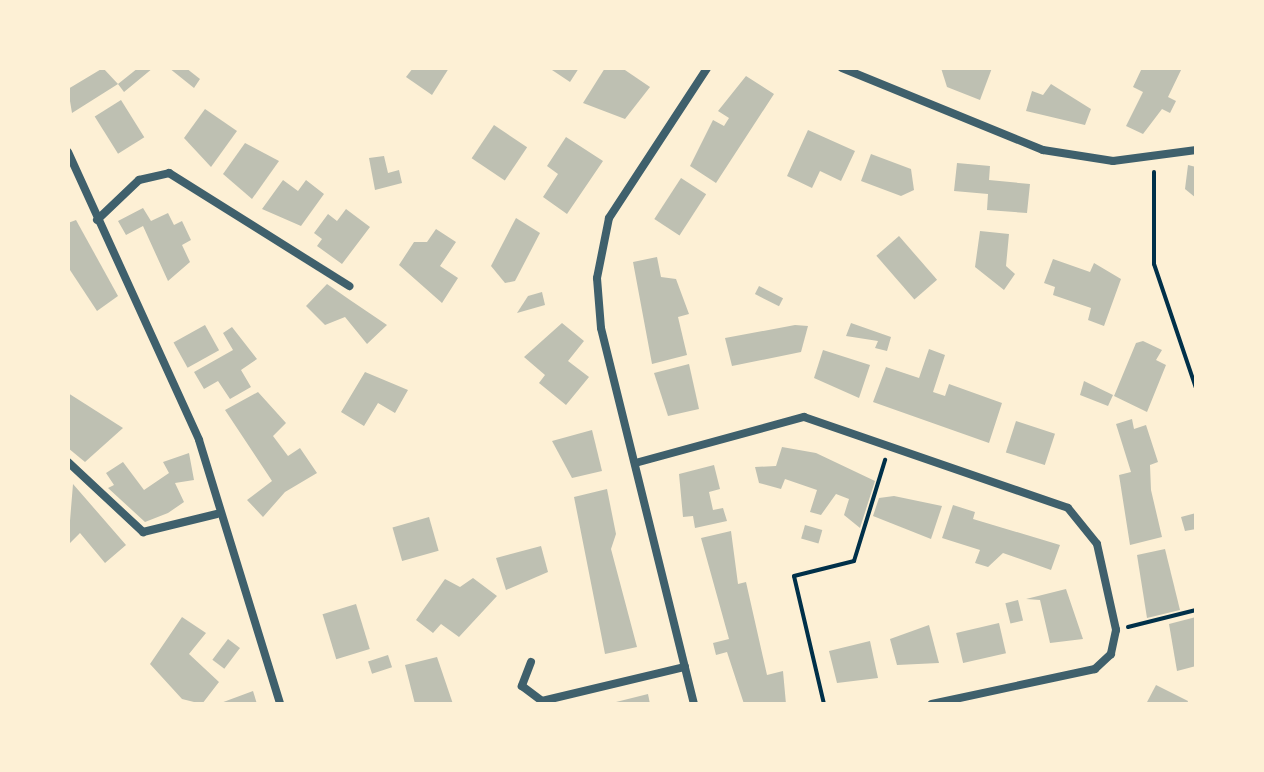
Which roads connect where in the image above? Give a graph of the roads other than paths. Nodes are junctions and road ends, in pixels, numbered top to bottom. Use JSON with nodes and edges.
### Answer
{"nodes":[{"id":1,"x":707,"y":68,"type":"edge"},
{"id":2,"x":842,"y":68,"type":"edge"},
{"id":3,"x":1196,"y":150,"type":"edge"},
{"id":4,"x":68,"y":152,"type":"edge"},
{"id":5,"x":97,"y":220,"type":"junction"},
{"id":6,"x":349,"y":286,"type":"dead end"},
{"id":7,"x":68,"y":462,"type":"edge"},
{"id":8,"x":639,"y":462,"type":"junction"},
{"id":9,"x":217,"y":514,"type":"junction"},
{"id":10,"x":531,"y":662,"type":"dead end"},
{"id":11,"x":685,"y":667,"type":"junction"},
{"id":12,"x":280,"y":704,"type":"edge"},
{"id":13,"x":694,"y":704,"type":"edge"},
{"id":14,"x":932,"y":704,"type":"edge"}],
"edges":[{"from":1,"to":8,"type":"street"},
{"from":2,"to":3,"type":"street"},
{"from":4,"to":5,"type":"street"},
{"from":5,"to":6,"type":"street"},
{"from":5,"to":9,"type":"street"},
{"from":7,"to":9,"type":"street"},
{"from":8,"to":11,"type":"street"},
{"from":8,"to":14,"type":"street"},
{"from":9,"to":12,"type":"street"},
{"from":10,"to":11,"type":"street"},
{"from":11,"to":13,"type":"street"}]}
